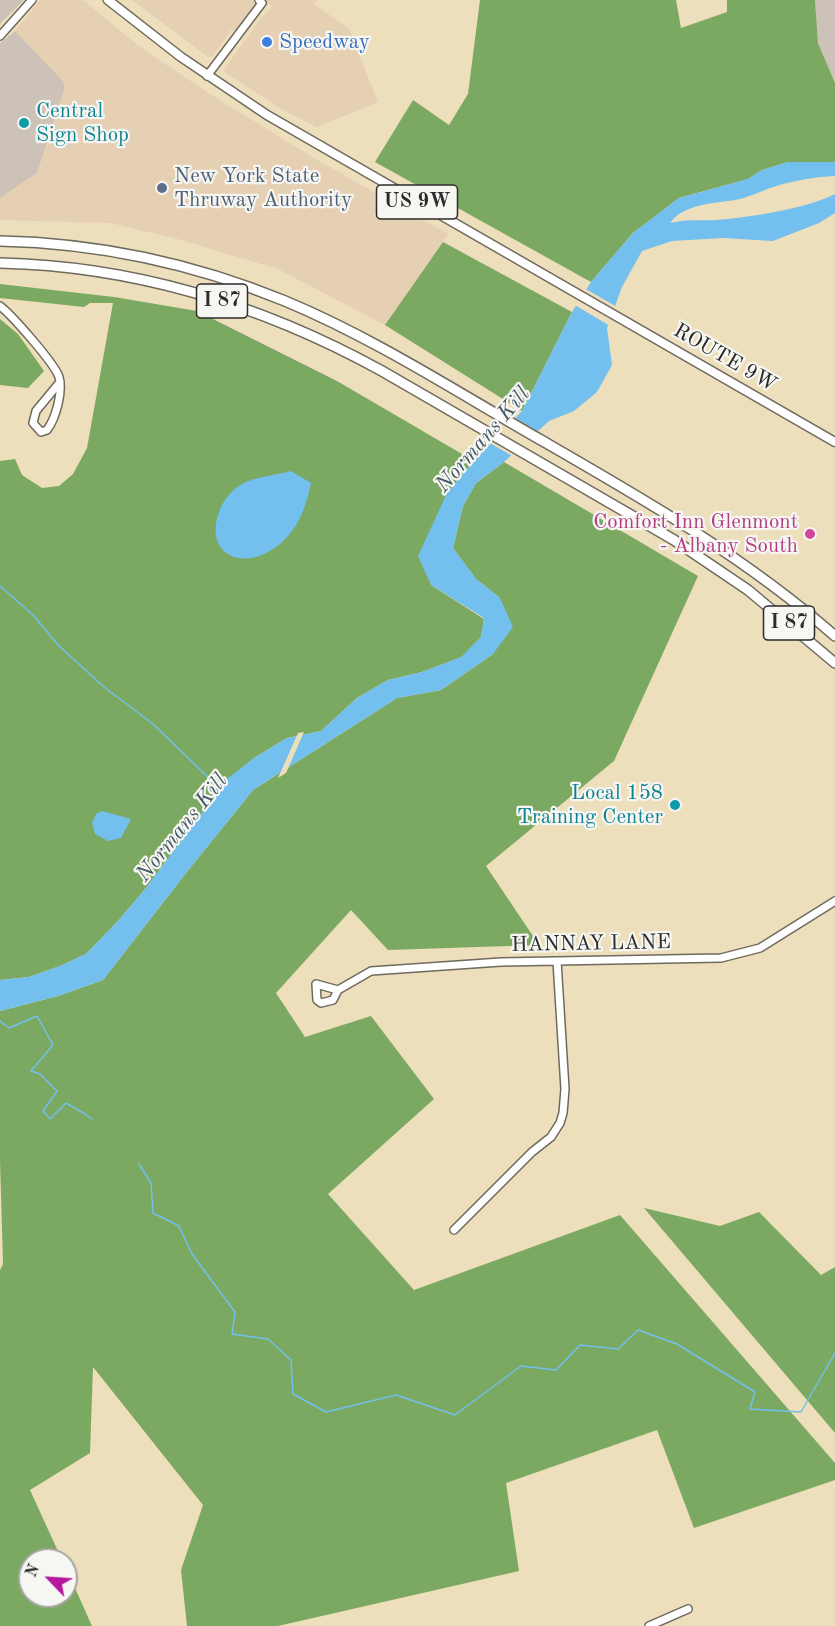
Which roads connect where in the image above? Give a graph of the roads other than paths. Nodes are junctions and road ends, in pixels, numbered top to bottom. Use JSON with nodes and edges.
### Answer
{"nodes":[{"id":1,"x":32,"y":0,"type":"edge"},
{"id":2,"x":108,"y":0,"type":"edge"},
{"id":3,"x":259,"y":0,"type":"edge"},
{"id":4,"x":0,"y":36,"type":"edge"},
{"id":5,"x":207,"y":76,"type":"junction"},
{"id":6,"x":0,"y":236,"type":"edge"},
{"id":7,"x":0,"y":241,"type":"edge"},
{"id":8,"x":24,"y":241,"type":"junction"},
{"id":9,"x":0,"y":263,"type":"edge"},
{"id":10,"x":0,"y":306,"type":"edge"},
{"id":11,"x":60,"y":382,"type":"junction"},
{"id":12,"x":835,"y":442,"type":"edge"},
{"id":13,"x":835,"y":636,"type":"edge"},
{"id":14,"x":835,"y":663,"type":"edge"},
{"id":15,"x":835,"y":901,"type":"edge"},
{"id":16,"x":557,"y":961,"type":"junction"},
{"id":17,"x":338,"y":990,"type":"dead end"},
{"id":18,"x":454,"y":1230,"type":"dead end"},
{"id":19,"x":688,"y":1609,"type":"dead end"},
{"id":20,"x":649,"y":1626,"type":"edge"}],
"edges":[{"from":1,"to":4,"type":"street"},
{"from":2,"to":5,"type":"main road","number":"US 9W"},
{"from":3,"to":5,"type":"street"},
{"from":5,"to":12,"type":"main road","name":"ROUTE 9W","number":"US 9W"},
{"from":6,"to":8,"type":"highway"},
{"from":7,"to":8,"type":"highway","number":"I 87"},
{"from":8,"to":13,"type":"highway","number":"I 87"},
{"from":9,"to":14,"type":"highway","number":"I 87"},
{"from":10,"to":11,"type":"street"},
{"from":11,"to":11,"type":"street"},
{"from":15,"to":16,"type":"street","name":"HANNAY LANE"},
{"from":16,"to":17,"type":"street","name":"HANNAY LANE"},
{"from":16,"to":18,"type":"street"},
{"from":19,"to":20,"type":"street"}]}
